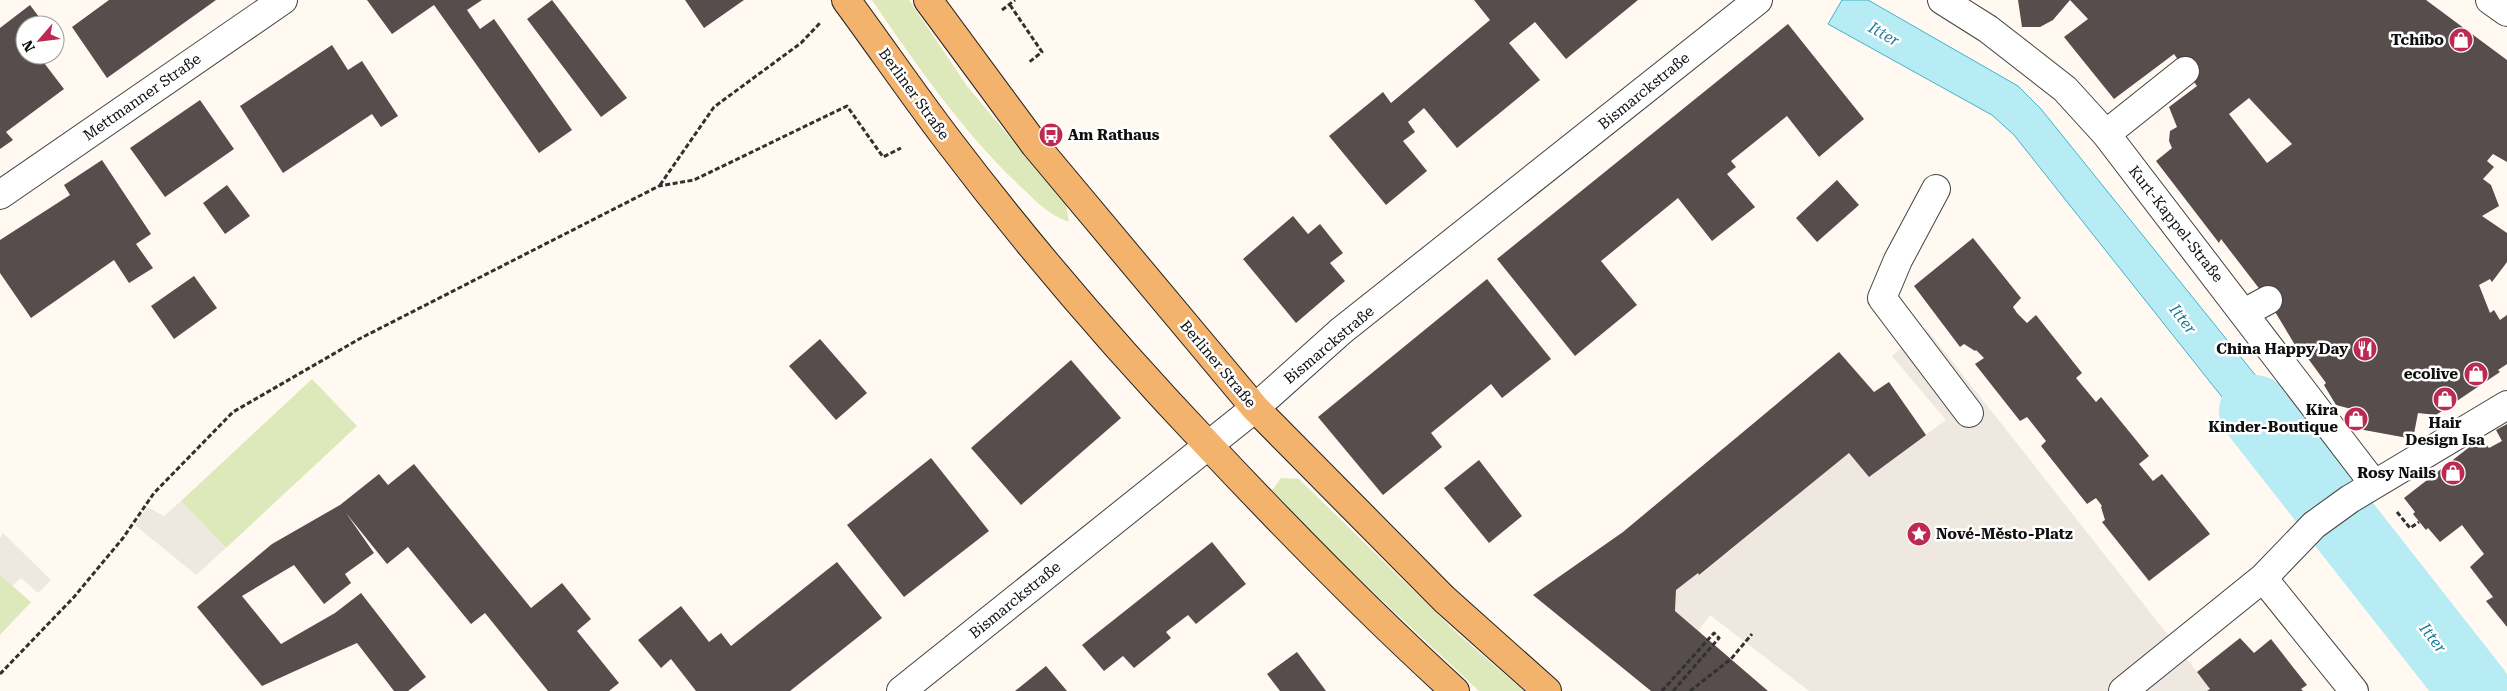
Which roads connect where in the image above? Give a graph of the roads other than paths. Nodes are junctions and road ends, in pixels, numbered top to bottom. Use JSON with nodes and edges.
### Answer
{"nodes":[{"id":1,"x":283,"y":0,"type":"edge"},
{"id":2,"x":846,"y":0,"type":"edge"},
{"id":3,"x":928,"y":0,"type":"edge"},
{"id":4,"x":1758,"y":0,"type":"edge"},
{"id":5,"x":1942,"y":0,"type":"edge"},
{"id":6,"x":2490,"y":0,"type":"edge"},
{"id":7,"x":2507,"y":12,"type":"edge"},
{"id":8,"x":2185,"y":71,"type":"dead end"},
{"id":9,"x":2106,"y":134,"type":"junction"},
{"id":10,"x":1936,"y":190,"type":"dead end"},
{"id":11,"x":0,"y":195,"type":"edge"},
{"id":12,"x":2268,"y":300,"type":"dead end"},
{"id":13,"x":2244,"y":313,"type":"junction"},
{"id":14,"x":2507,"y":405,"type":"edge"},
{"id":15,"x":1255,"y":408,"type":"junction"},
{"id":16,"x":1969,"y":413,"type":"dead end"},
{"id":17,"x":1209,"y":446,"type":"junction"},
{"id":18,"x":2374,"y":484,"type":"junction"},
{"id":19,"x":2263,"y":578,"type":"junction"},
{"id":20,"x":901,"y":691,"type":"edge"},
{"id":21,"x":1455,"y":691,"type":"edge"},
{"id":22,"x":1547,"y":691,"type":"edge"},
{"id":23,"x":2123,"y":691,"type":"edge"},
{"id":24,"x":2354,"y":691,"type":"edge"}],
"edges":[{"from":1,"to":11,"type":"street","name":"Mettmanner Straße"},
{"from":2,"to":17,"type":"main road","name":"Berliner Straße"},
{"from":3,"to":15,"type":"main road","name":"Berliner Straße"},
{"from":4,"to":15,"type":"street","name":"Bismarckstraße"},
{"from":5,"to":9,"type":"street","name":"Kurt-Kappel-Straße"},
{"from":6,"to":7,"type":"street"},
{"from":8,"to":9,"type":"street"},
{"from":9,"to":13,"type":"street","name":"Kurt-Kappel-Straße"},
{"from":10,"to":16,"type":"street"},
{"from":12,"to":13,"type":"street"},
{"from":13,"to":18,"type":"street","name":"Kurt-Kappel-Straße"},
{"from":14,"to":18,"type":"street"},
{"from":15,"to":17,"type":"street","name":"Bismarckstraße"},
{"from":15,"to":22,"type":"main road","name":"Berliner Straße"},
{"from":17,"to":20,"type":"street","name":"Bismarckstraße"},
{"from":17,"to":21,"type":"main road","name":"Berliner Straße"},
{"from":18,"to":19,"type":"street"},
{"from":19,"to":23,"type":"street"},
{"from":19,"to":24,"type":"street"}]}
